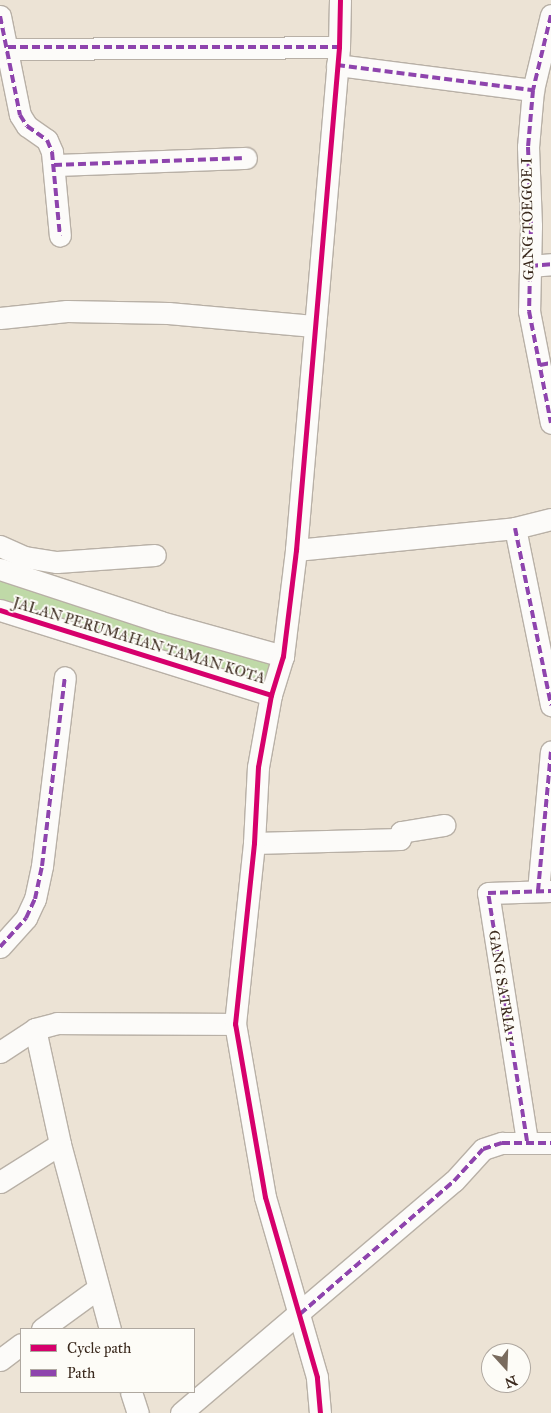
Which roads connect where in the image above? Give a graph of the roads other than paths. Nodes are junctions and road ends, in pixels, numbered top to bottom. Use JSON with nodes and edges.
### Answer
{"nodes":[{"id":1,"x":340,"y":0,"type":"edge"},
{"id":2,"x":551,"y":15,"type":"edge"},
{"id":3,"x":0,"y":16,"type":"edge"},
{"id":4,"x":4,"y":48,"type":"edge"},
{"id":5,"x":338,"y":56,"type":"junction"},
{"id":6,"x":533,"y":90,"type":"junction"},
{"id":7,"x":246,"y":158,"type":"dead end"},
{"id":8,"x":54,"y":165,"type":"junction"},
{"id":9,"x":60,"y":236,"type":"dead end"},
{"id":10,"x":551,"y":264,"type":"edge"},
{"id":11,"x":530,"y":266,"type":"junction"},
{"id":12,"x":0,"y":318,"type":"edge"},
{"id":13,"x":313,"y":326,"type":"junction"},
{"id":14,"x":551,"y":423,"type":"edge"},
{"id":15,"x":551,"y":520,"type":"edge"},
{"id":16,"x":515,"y":528,"type":"junction"},
{"id":17,"x":0,"y":546,"type":"edge"},
{"id":18,"x":296,"y":550,"type":"junction"},
{"id":19,"x":154,"y":555,"type":"dead end"},
{"id":20,"x":0,"y":569,"type":"edge"},
{"id":21,"x":0,"y":610,"type":"edge"},
{"id":22,"x":283,"y":656,"type":"junction"},
{"id":23,"x":65,"y":677,"type":"dead end"},
{"id":24,"x":271,"y":695,"type":"junction"},
{"id":25,"x":551,"y":700,"type":"edge"},
{"id":26,"x":551,"y":705,"type":"edge"},
{"id":27,"x":551,"y":752,"type":"edge"},
{"id":28,"x":444,"y":825,"type":"dead end"},
{"id":29,"x":254,"y":843,"type":"junction"},
{"id":30,"x":544,"y":891,"type":"edge"},
{"id":31,"x":0,"y":947,"type":"edge"},
{"id":32,"x":235,"y":1024,"type":"junction"},
{"id":33,"x":35,"y":1029,"type":"junction"},
{"id":34,"x":0,"y":1052,"type":"edge"},
{"id":35,"x":527,"y":1141,"type":"junction"},
{"id":36,"x":551,"y":1143,"type":"edge"},
{"id":37,"x":60,"y":1144,"type":"junction"},
{"id":38,"x":0,"y":1182,"type":"edge"},
{"id":39,"x":97,"y":1289,"type":"junction"},
{"id":40,"x":300,"y":1314,"type":"junction"},
{"id":41,"x":43,"y":1328,"type":"edge"},
{"id":42,"x":110,"y":1328,"type":"edge"},
{"id":43,"x":20,"y":1345,"type":"edge"},
{"id":44,"x":0,"y":1360,"type":"edge"},
{"id":45,"x":131,"y":1393,"type":"edge"},
{"id":46,"x":138,"y":1413,"type":"edge"},
{"id":47,"x":181,"y":1413,"type":"edge"},
{"id":48,"x":320,"y":1413,"type":"edge"}],
"edges":[{"from":1,"to":5,"type":"street"},
{"from":2,"to":6,"type":"street","name":"GANG TOEGOE I"},
{"from":3,"to":4,"type":"street"},
{"from":4,"to":5,"type":"street"},
{"from":4,"to":8,"type":"street"},
{"from":5,"to":6,"type":"street"},
{"from":5,"to":13,"type":"street"},
{"from":6,"to":11,"type":"street","name":"GANG TOEGOE I"},
{"from":7,"to":8,"type":"street"},
{"from":8,"to":9,"type":"street"},
{"from":10,"to":11,"type":"street"},
{"from":11,"to":14,"type":"street","name":"GANG TOEGOE I"},
{"from":12,"to":13,"type":"street"},
{"from":13,"to":18,"type":"street"},
{"from":15,"to":16,"type":"street"},
{"from":16,"to":18,"type":"street"},
{"from":16,"to":25,"type":"street"},
{"from":17,"to":19,"type":"street"},
{"from":18,"to":22,"type":"street"},
{"from":20,"to":22,"type":"street","name":"JALAN PERUMAHAN TAMAN KOTA"},
{"from":21,"to":24,"type":"street","name":"JALAN PERUMAHAN TAMAN KOTA"},
{"from":22,"to":24,"type":"street"},
{"from":23,"to":31,"type":"street"},
{"from":24,"to":29,"type":"street"},
{"from":25,"to":26,"type":"street"},
{"from":27,"to":30,"type":"street"},
{"from":28,"to":29,"type":"street"},
{"from":29,"to":32,"type":"street"},
{"from":30,"to":35,"type":"street","name":"GANG SATRIA 1"},
{"from":32,"to":33,"type":"street"},
{"from":32,"to":40,"type":"street"},
{"from":33,"to":34,"type":"street"},
{"from":33,"to":37,"type":"street"},
{"from":35,"to":36,"type":"street"},
{"from":35,"to":40,"type":"street"},
{"from":37,"to":38,"type":"street"},
{"from":37,"to":39,"type":"street"},
{"from":39,"to":41,"type":"street"},
{"from":39,"to":42,"type":"street"},
{"from":40,"to":47,"type":"street"},
{"from":40,"to":48,"type":"street"},
{"from":43,"to":44,"type":"street"},
{"from":45,"to":46,"type":"street"}]}
